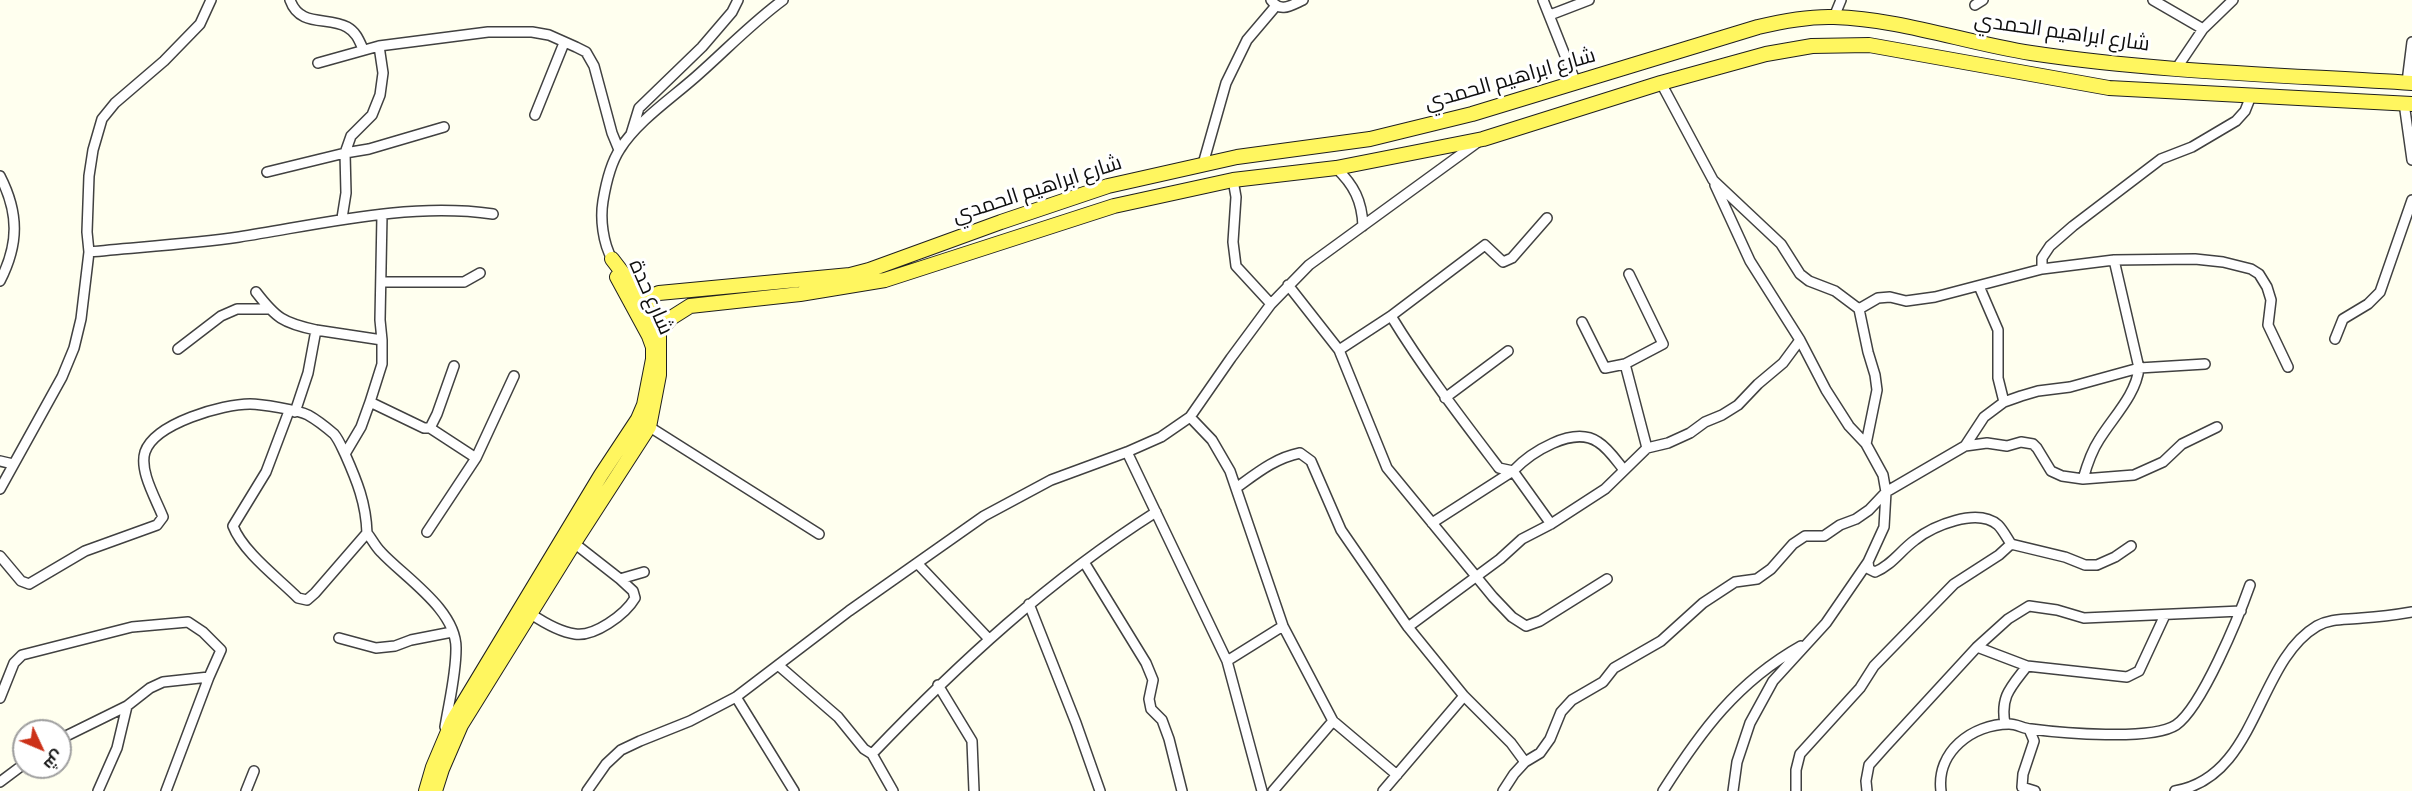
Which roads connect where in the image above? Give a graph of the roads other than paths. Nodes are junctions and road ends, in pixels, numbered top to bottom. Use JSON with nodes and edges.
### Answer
{"nodes":[{"id":1,"x":211,"y":0,"type":"edge"},
{"id":2,"x":290,"y":0,"type":"edge"},
{"id":3,"x":738,"y":0,"type":"edge"},
{"id":4,"x":783,"y":0,"type":"edge"},
{"id":5,"x":1303,"y":0,"type":"edge"},
{"id":6,"x":1543,"y":0,"type":"edge"},
{"id":7,"x":1589,"y":0,"type":"edge"},
{"id":8,"x":1841,"y":0,"type":"edge"},
{"id":9,"x":2153,"y":0,"type":"edge"},
{"id":10,"x":2233,"y":0,"type":"edge"},
{"id":11,"x":1273,"y":3,"type":"edge"},
{"id":12,"x":1550,"y":15,"type":"junction"},
{"id":13,"x":1833,"y":16,"type":"junction"},
{"id":14,"x":2203,"y":29,"type":"junction"},
{"id":15,"x":2412,"y":42,"type":"edge"},
{"id":16,"x":564,"y":43,"type":"junction"},
{"id":17,"x":379,"y":46,"type":"junction"},
{"id":18,"x":363,"y":49,"type":"junction"},
{"id":19,"x":318,"y":63,"type":"dead end"},
{"id":20,"x":2115,"y":63,"type":"junction"},
{"id":21,"x":2176,"y":69,"type":"junction"},
{"id":22,"x":2409,"y":82,"type":"edge"},
{"id":23,"x":1576,"y":83,"type":"junction"},
{"id":24,"x":1661,"y":83,"type":"junction"},
{"id":25,"x":2109,"y":88,"type":"junction"},
{"id":26,"x":2251,"y":96,"type":"junction"},
{"id":27,"x":2408,"y":104,"type":"edge"},
{"id":28,"x":535,"y":116,"type":"dead end"},
{"id":29,"x":444,"y":128,"type":"dead end"},
{"id":30,"x":631,"y":135,"type":"junction"},
{"id":31,"x":1483,"y":139,"type":"junction"},
{"id":32,"x":619,"y":150,"type":"junction"},
{"id":33,"x":1272,"y":151,"type":"junction"},
{"id":34,"x":345,"y":153,"type":"junction"},
{"id":35,"x":2412,"y":160,"type":"edge"},
{"id":36,"x":1203,"y":164,"type":"junction"},
{"id":37,"x":1336,"y":168,"type":"junction"},
{"id":38,"x":267,"y":172,"type":"dead end"},
{"id":39,"x":0,"y":176,"type":"edge"},
{"id":40,"x":1274,"y":176,"type":"junction"},
{"id":41,"x":1233,"y":180,"type":"junction"},
{"id":42,"x":1713,"y":180,"type":"junction"},
{"id":43,"x":2412,"y":200,"type":"edge"},
{"id":44,"x":493,"y":214,"type":"dead end"},
{"id":45,"x":382,"y":215,"type":"junction"},
{"id":46,"x":342,"y":218,"type":"junction"},
{"id":47,"x":1547,"y":218,"type":"dead end"},
{"id":48,"x":1363,"y":226,"type":"junction"},
{"id":49,"x":89,"y":252,"type":"junction"},
{"id":50,"x":905,"y":256,"type":"junction"},
{"id":51,"x":612,"y":259,"type":"junction"},
{"id":52,"x":2114,"y":261,"type":"junction"},
{"id":53,"x":2042,"y":270,"type":"junction"},
{"id":54,"x":480,"y":273,"type":"dead end"},
{"id":55,"x":909,"y":274,"type":"junction"},
{"id":56,"x":1629,"y":274,"type":"dead end"},
{"id":57,"x":624,"y":276,"type":"junction"},
{"id":58,"x":798,"y":278,"type":"junction"},
{"id":59,"x":0,"y":281,"type":"edge"},
{"id":60,"x":381,"y":282,"type":"junction"},
{"id":61,"x":1288,"y":285,"type":"junction"},
{"id":62,"x":1978,"y":286,"type":"junction"},
{"id":63,"x":256,"y":292,"type":"dead end"},
{"id":64,"x":659,"y":293,"type":"junction"},
{"id":65,"x":800,"y":294,"type":"junction"},
{"id":66,"x":637,"y":302,"type":"junction"},
{"id":67,"x":1271,"y":304,"type":"junction"},
{"id":68,"x":269,"y":309,"type":"junction"},
{"id":69,"x":1858,"y":309,"type":"junction"},
{"id":70,"x":1391,"y":316,"type":"junction"},
{"id":71,"x":1582,"y":322,"type":"dead end"},
{"id":72,"x":316,"y":330,"type":"junction"},
{"id":73,"x":658,"y":333,"type":"junction"},
{"id":74,"x":2335,"y":339,"type":"dead end"},
{"id":75,"x":382,"y":340,"type":"junction"},
{"id":76,"x":1800,"y":340,"type":"junction"},
{"id":77,"x":178,"y":349,"type":"dead end"},
{"id":78,"x":1339,"y":350,"type":"junction"},
{"id":79,"x":1508,"y":351,"type":"dead end"},
{"id":80,"x":1625,"y":364,"type":"junction"},
{"id":81,"x":2205,"y":364,"type":"dead end"},
{"id":82,"x":454,"y":366,"type":"dead end"},
{"id":83,"x":2288,"y":367,"type":"dead end"},
{"id":84,"x":2139,"y":368,"type":"junction"},
{"id":85,"x":514,"y":376,"type":"dead end"},
{"id":86,"x":1445,"y":398,"type":"junction"},
{"id":87,"x":370,"y":402,"type":"junction"},
{"id":88,"x":2004,"y":402,"type":"junction"},
{"id":89,"x":292,"y":411,"type":"junction"},
{"id":90,"x":1190,"y":417,"type":"junction"},
{"id":91,"x":643,"y":423,"type":"junction"},
{"id":92,"x":2217,"y":427,"type":"dead end"},
{"id":93,"x":430,"y":428,"type":"junction"},
{"id":94,"x":1866,"y":444,"type":"junction"},
{"id":95,"x":1965,"y":446,"type":"junction"},
{"id":96,"x":1647,"y":448,"type":"junction"},
{"id":97,"x":1127,"y":452,"type":"junction"},
{"id":98,"x":345,"y":454,"type":"junction"},
{"id":99,"x":476,"y":458,"type":"junction"},
{"id":100,"x":0,"y":461,"type":"edge"},
{"id":101,"x":13,"y":464,"type":"junction"},
{"id":102,"x":1624,"y":470,"type":"junction"},
{"id":103,"x":1513,"y":471,"type":"junction"},
{"id":104,"x":2083,"y":479,"type":"junction"},
{"id":105,"x":1236,"y":488,"type":"junction"},
{"id":106,"x":0,"y":489,"type":"edge"},
{"id":107,"x":1887,"y":492,"type":"junction"},
{"id":108,"x":1156,"y":512,"type":"junction"},
{"id":109,"x":1432,"y":523,"type":"junction"},
{"id":110,"x":1551,"y":524,"type":"junction"},
{"id":111,"x":427,"y":532,"type":"dead end"},
{"id":112,"x":367,"y":533,"type":"junction"},
{"id":113,"x":819,"y":534,"type":"dead end"},
{"id":114,"x":574,"y":543,"type":"junction"},
{"id":115,"x":2011,"y":544,"type":"junction"},
{"id":116,"x":2131,"y":546,"type":"dead end"},
{"id":117,"x":0,"y":556,"type":"edge"},
{"id":118,"x":1084,"y":562,"type":"junction"},
{"id":119,"x":1868,"y":562,"type":"junction"},
{"id":120,"x":917,"y":563,"type":"junction"},
{"id":121,"x":644,"y":572,"type":"dead end"},
{"id":122,"x":1476,"y":576,"type":"junction"},
{"id":123,"x":620,"y":579,"type":"junction"},
{"id":124,"x":1607,"y":579,"type":"dead end"},
{"id":125,"x":2250,"y":585,"type":"dead end"},
{"id":126,"x":1029,"y":604,"type":"junction"},
{"id":127,"x":526,"y":611,"type":"junction"},
{"id":128,"x":2241,"y":611,"type":"junction"},
{"id":129,"x":2412,"y":612,"type":"edge"},
{"id":130,"x":2165,"y":615,"type":"junction"},
{"id":131,"x":1283,"y":626,"type":"junction"},
{"id":132,"x":1408,"y":627,"type":"junction"},
{"id":133,"x":452,"y":632,"type":"junction"},
{"id":134,"x":339,"y":638,"type":"dead end"},
{"id":135,"x":988,"y":638,"type":"junction"},
{"id":136,"x":1803,"y":645,"type":"junction"},
{"id":137,"x":1977,"y":647,"type":"junction"},
{"id":138,"x":1227,"y":661,"type":"junction"},
{"id":139,"x":778,"y":665,"type":"junction"},
{"id":140,"x":2027,"y":666,"type":"junction"},
{"id":141,"x":209,"y":677,"type":"junction"},
{"id":142,"x":938,"y":685,"type":"junction"},
{"id":143,"x":1464,"y":696,"type":"junction"},
{"id":144,"x":736,"y":697,"type":"junction"},
{"id":145,"x":0,"y":699,"type":"edge"},
{"id":146,"x":127,"y":706,"type":"junction"},
{"id":147,"x":1333,"y":722,"type":"junction"},
{"id":148,"x":457,"y":724,"type":"junction"},
{"id":149,"x":2005,"y":724,"type":"junction"},
{"id":150,"x":2028,"y":729,"type":"junction"},
{"id":151,"x":72,"y":733,"type":"edge"},
{"id":152,"x":444,"y":738,"type":"junction"},
{"id":153,"x":872,"y":754,"type":"junction"},
{"id":154,"x":1525,"y":762,"type":"junction"},
{"id":155,"x":254,"y":771,"type":"dead end"},
{"id":156,"x":435,"y":775,"type":"junction"},
{"id":157,"x":1397,"y":775,"type":"junction"},
{"id":158,"x":98,"y":791,"type":"edge"},
{"id":159,"x":166,"y":791,"type":"edge"},
{"id":160,"x":246,"y":791,"type":"edge"},
{"id":161,"x":426,"y":791,"type":"edge"},
{"id":162,"x":435,"y":791,"type":"edge"},
{"id":163,"x":587,"y":791,"type":"edge"},
{"id":164,"x":794,"y":791,"type":"edge"},
{"id":165,"x":893,"y":791,"type":"edge"},
{"id":166,"x":974,"y":791,"type":"edge"},
{"id":167,"x":1100,"y":791,"type":"edge"},
{"id":168,"x":1182,"y":791,"type":"edge"},
{"id":169,"x":1262,"y":791,"type":"edge"},
{"id":170,"x":1273,"y":791,"type":"edge"},
{"id":171,"x":1383,"y":791,"type":"edge"},
{"id":172,"x":1503,"y":791,"type":"edge"},
{"id":173,"x":1663,"y":791,"type":"edge"},
{"id":174,"x":1733,"y":791,"type":"edge"},
{"id":175,"x":1796,"y":791,"type":"edge"},
{"id":176,"x":1867,"y":791,"type":"edge"},
{"id":177,"x":1941,"y":791,"type":"edge"},
{"id":178,"x":2035,"y":791,"type":"edge"},
{"id":179,"x":2175,"y":791,"type":"edge"}],
"edges":[{"from":1,"to":49,"type":"street"},
{"from":2,"to":18,"type":"street"},
{"from":3,"to":30,"type":"street"},
{"from":4,"to":30,"type":"street"},
{"from":5,"to":11,"type":"street"},
{"from":6,"to":12,"type":"street"},
{"from":7,"to":12,"type":"street"},
{"from":8,"to":13,"type":"street"},
{"from":9,"to":14,"type":"street"},
{"from":10,"to":14,"type":"street"},
{"from":11,"to":36,"type":"street"},
{"from":12,"to":23,"type":"street"},
{"from":13,"to":20,"type":"main road","name":"شارع ابراهيم الحمدي"},
{"from":13,"to":23,"type":"main road","name":"شارع ابراهيم الحمدي"},
{"from":14,"to":21,"type":"street"},
{"from":15,"to":22,"type":"street"},
{"from":16,"to":17,"type":"street"},
{"from":16,"to":28,"type":"street"},
{"from":16,"to":32,"type":"street"},
{"from":17,"to":18,"type":"street"},
{"from":17,"to":34,"type":"street"},
{"from":18,"to":19,"type":"street"},
{"from":20,"to":21,"type":"main road","name":"شارع ابراهيم الحمدي"},
{"from":20,"to":25,"type":"main road"},
{"from":21,"to":22,"type":"main road","name":"شارع ابراهيم الحمدي"},
{"from":22,"to":27,"type":"main road"},
{"from":23,"to":33,"type":"main road","name":"شارع ابراهيم الحمدي"},
{"from":24,"to":25,"type":"main road","name":"شارع ابراهيم الحمدي"},
{"from":24,"to":31,"type":"main road","name":"شارع ابراهيم الحمدي"},
{"from":24,"to":42,"type":"street"},
{"from":25,"to":26,"type":"main road","name":"شارع ابراهيم الحمدي"},
{"from":26,"to":27,"type":"main road","name":"شارع ابراهيم الحمدي"},
{"from":26,"to":53,"type":"street"},
{"from":27,"to":35,"type":"street"},
{"from":29,"to":34,"type":"street"},
{"from":30,"to":32,"type":"street"},
{"from":31,"to":37,"type":"main road","name":"شارع ابراهيم الحمدي"},
{"from":31,"to":48,"type":"street"},
{"from":32,"to":51,"type":"street"},
{"from":33,"to":36,"type":"main road","name":"شارع ابراهيم الحمدي"},
{"from":33,"to":40,"type":"main road"},
{"from":34,"to":38,"type":"street"},
{"from":34,"to":46,"type":"street"},
{"from":36,"to":50,"type":"main road","name":"شارع ابراهيم الحمدي"},
{"from":37,"to":40,"type":"main road","name":"شارع ابراهيم الحمدي"},
{"from":37,"to":48,"type":"street"},
{"from":39,"to":59,"type":"street"},
{"from":40,"to":41,"type":"main road","name":"شارع ابراهيم الحمدي"},
{"from":41,"to":55,"type":"main road","name":"شارع ابراهيم الحمدي"},
{"from":41,"to":67,"type":"street"},
{"from":42,"to":69,"type":"street"},
{"from":42,"to":76,"type":"street"},
{"from":43,"to":74,"type":"street"},
{"from":44,"to":45,"type":"street"},
{"from":45,"to":46,"type":"street"},
{"from":45,"to":60,"type":"street"},
{"from":46,"to":49,"type":"street"},
{"from":47,"to":70,"type":"street"},
{"from":48,"to":61,"type":"street"},
{"from":49,"to":101,"type":"street"},
{"from":50,"to":55,"type":"main road"},
{"from":50,"to":58,"type":"main road","name":"شارع ابراهيم الحمدي"},
{"from":51,"to":57,"type":"main road","name":"شارع حدة"},
{"from":51,"to":66,"type":"main road","name":"شارع حدة"},
{"from":52,"to":53,"type":"street"},
{"from":52,"to":83,"type":"street"},
{"from":52,"to":84,"type":"street"},
{"from":53,"to":62,"type":"street"},
{"from":54,"to":60,"type":"street"},
{"from":55,"to":65,"type":"main road","name":"شارع ابراهيم الحمدي"},
{"from":56,"to":80,"type":"street"},
{"from":57,"to":64,"type":"main road"},
{"from":57,"to":66,"type":"main road","name":"شارع حدة"},
{"from":58,"to":64,"type":"main road","name":"شارع ابراهيم الحمدي"},
{"from":58,"to":65,"type":"main road"},
{"from":60,"to":75,"type":"street"},
{"from":61,"to":67,"type":"street"},
{"from":61,"to":78,"type":"street"},
{"from":62,"to":69,"type":"street"},
{"from":62,"to":88,"type":"street"},
{"from":63,"to":68,"type":"street"},
{"from":64,"to":66,"type":"main road","name":"شارع ابراهيم الحمدي"},
{"from":65,"to":73,"type":"main road","name":"شارع ابراهيم الحمدي"},
{"from":66,"to":73,"type":"main road","name":"شارع حدة"},
{"from":66,"to":91,"type":"main road","name":"شارع حدة"},
{"from":67,"to":90,"type":"street"},
{"from":68,"to":72,"type":"street"},
{"from":68,"to":77,"type":"street"},
{"from":69,"to":94,"type":"street"},
{"from":70,"to":78,"type":"street"},
{"from":70,"to":86,"type":"street"},
{"from":71,"to":80,"type":"street"},
{"from":72,"to":75,"type":"street"},
{"from":72,"to":89,"type":"street"},
{"from":73,"to":91,"type":"main road","name":"شارع حدة"},
{"from":75,"to":87,"type":"street"},
{"from":76,"to":94,"type":"street"},
{"from":76,"to":96,"type":"street"},
{"from":78,"to":109,"type":"street"},
{"from":79,"to":86,"type":"street"},
{"from":80,"to":96,"type":"street"},
{"from":81,"to":84,"type":"street"},
{"from":82,"to":93,"type":"street"},
{"from":84,"to":88,"type":"street"},
{"from":84,"to":104,"type":"street"},
{"from":85,"to":99,"type":"street"},
{"from":86,"to":103,"type":"street"},
{"from":87,"to":93,"type":"street"},
{"from":87,"to":98,"type":"street"},
{"from":88,"to":95,"type":"street"},
{"from":89,"to":98,"type":"street"},
{"from":89,"to":112,"type":"street"},
{"from":89,"to":117,"type":"street"},
{"from":90,"to":97,"type":"street"},
{"from":90,"to":105,"type":"street"},
{"from":91,"to":113,"type":"street"},
{"from":91,"to":114,"type":"main road","name":"شارع حدة"},
{"from":91,"to":127,"type":"main road","name":"شارع حدة"},
{"from":92,"to":104,"type":"street"},
{"from":93,"to":99,"type":"street"},
{"from":94,"to":107,"type":"street"},
{"from":95,"to":104,"type":"street"},
{"from":95,"to":107,"type":"street"},
{"from":96,"to":102,"type":"street"},
{"from":97,"to":108,"type":"street"},
{"from":97,"to":120,"type":"street"},
{"from":98,"to":112,"type":"street"},
{"from":99,"to":111,"type":"street"},
{"from":100,"to":101,"type":"street"},
{"from":101,"to":106,"type":"street"},
{"from":102,"to":103,"type":"street"},
{"from":102,"to":110,"type":"street"},
{"from":103,"to":109,"type":"street"},
{"from":103,"to":110,"type":"street"},
{"from":105,"to":131,"type":"street"},
{"from":105,"to":132,"type":"street"},
{"from":107,"to":119,"type":"street"},
{"from":107,"to":154,"type":"street"},
{"from":108,"to":118,"type":"street"},
{"from":108,"to":138,"type":"street"},
{"from":109,"to":122,"type":"street"},
{"from":110,"to":122,"type":"street"},
{"from":112,"to":133,"type":"street"},
{"from":114,"to":123,"type":"street"},
{"from":114,"to":127,"type":"main road","name":"شارع حدة"},
{"from":115,"to":116,"type":"street"},
{"from":115,"to":119,"type":"street"},
{"from":115,"to":175,"type":"street"},
{"from":118,"to":126,"type":"street"},
{"from":118,"to":168,"type":"street"},
{"from":119,"to":136,"type":"street"},
{"from":120,"to":135,"type":"street"},
{"from":120,"to":139,"type":"street"},
{"from":121,"to":123,"type":"street"},
{"from":122,"to":124,"type":"street"},
{"from":122,"to":132,"type":"street"},
{"from":123,"to":127,"type":"street"},
{"from":125,"to":128,"type":"street"},
{"from":126,"to":135,"type":"street"},
{"from":126,"to":167,"type":"street"},
{"from":127,"to":148,"type":"main road","name":"شارع حدة"},
{"from":128,"to":130,"type":"street"},
{"from":128,"to":150,"type":"street"},
{"from":129,"to":179,"type":"street"},
{"from":130,"to":137,"type":"street"},
{"from":130,"to":140,"type":"street"},
{"from":131,"to":138,"type":"street"},
{"from":131,"to":147,"type":"street"},
{"from":132,"to":143,"type":"street"},
{"from":133,"to":134,"type":"street"},
{"from":133,"to":152,"type":"street"},
{"from":135,"to":142,"type":"street"},
{"from":136,"to":173,"type":"street"},
{"from":136,"to":174,"type":"street"},
{"from":137,"to":140,"type":"street"},
{"from":137,"to":176,"type":"street"},
{"from":138,"to":169,"type":"street"},
{"from":139,"to":144,"type":"street"},
{"from":139,"to":153,"type":"street"},
{"from":140,"to":149,"type":"street"},
{"from":141,"to":145,"type":"street"},
{"from":141,"to":146,"type":"street"},
{"from":141,"to":159,"type":"street"},
{"from":142,"to":153,"type":"street"},
{"from":142,"to":166,"type":"street"},
{"from":143,"to":154,"type":"street"},
{"from":143,"to":157,"type":"street"},
{"from":144,"to":163,"type":"street"},
{"from":144,"to":164,"type":"street"},
{"from":146,"to":151,"type":"street"},
{"from":146,"to":158,"type":"street"},
{"from":147,"to":157,"type":"street"},
{"from":147,"to":170,"type":"street"},
{"from":148,"to":152,"type":"main road","name":"شارع حدة"},
{"from":148,"to":156,"type":"main road","name":"شارع حدة"},
{"from":149,"to":150,"type":"street"},
{"from":149,"to":177,"type":"street"},
{"from":150,"to":178,"type":"street"},
{"from":152,"to":156,"type":"main road","name":"شارع حدة"},
{"from":153,"to":165,"type":"street"},
{"from":154,"to":172,"type":"street"},
{"from":155,"to":160,"type":"street"},
{"from":156,"to":161,"type":"main road","name":"شارع حدة"},
{"from":156,"to":162,"type":"main road","name":"شارع حدة"},
{"from":157,"to":171,"type":"street"}]}
